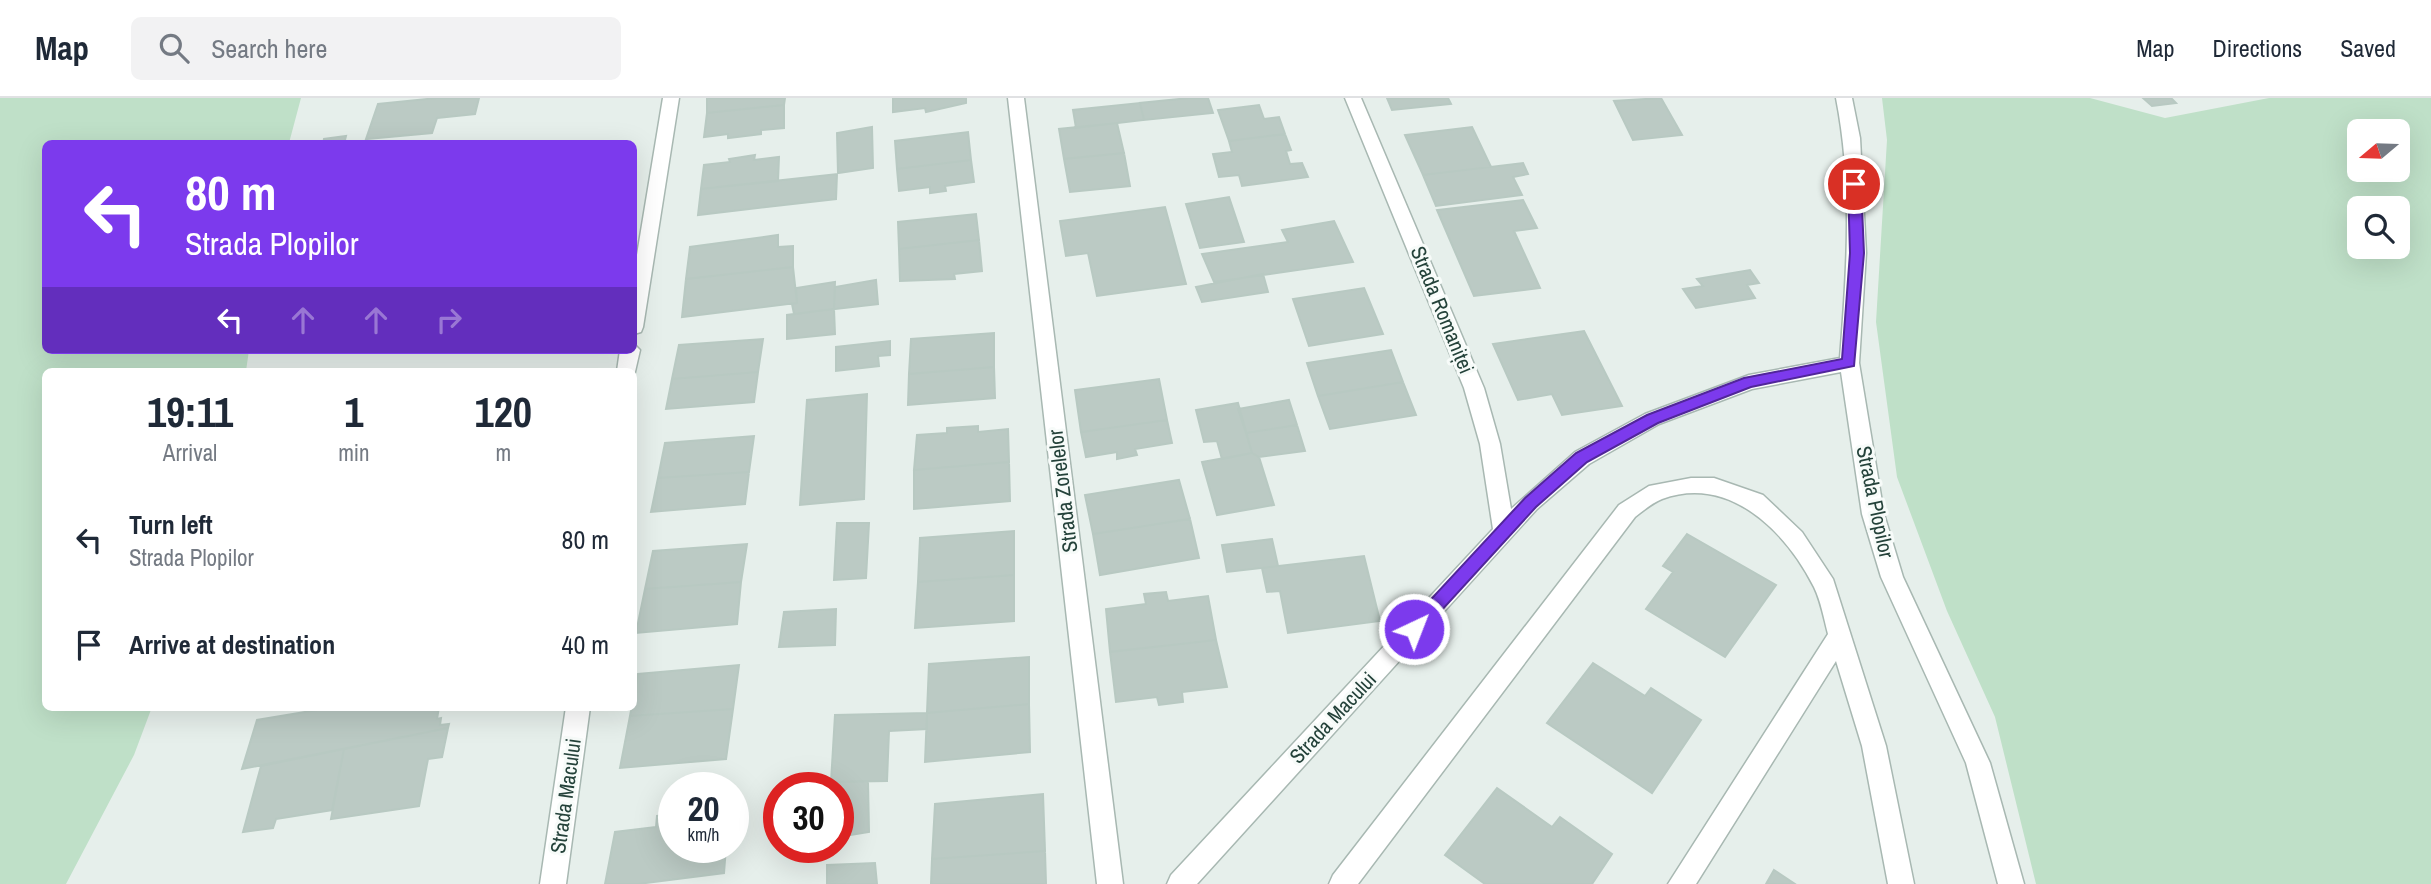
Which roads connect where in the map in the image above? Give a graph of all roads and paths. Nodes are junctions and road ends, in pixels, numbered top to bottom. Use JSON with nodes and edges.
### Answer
{"nodes":[{"id":1,"x":671,"y":98,"type":"edge"},
{"id":2,"x":1016,"y":98,"type":"edge"},
{"id":3,"x":1353,"y":98,"type":"edge"},
{"id":4,"x":1844,"y":98,"type":"edge"},
{"id":5,"x":637,"y":308,"type":"edge"},
{"id":6,"x":1849,"y":363,"type":"junction"},
{"id":7,"x":1504,"y":531,"type":"junction"},
{"id":8,"x":1840,"y":635,"type":"junction"},
{"id":9,"x":577,"y":711,"type":"edge"},
{"id":10,"x":553,"y":884,"type":"edge"},
{"id":11,"x":1110,"y":884,"type":"edge"},
{"id":12,"x":1180,"y":884,"type":"edge"},
{"id":13,"x":1342,"y":884,"type":"edge"},
{"id":14,"x":1681,"y":884,"type":"edge"},
{"id":15,"x":1901,"y":884,"type":"edge"},
{"id":16,"x":2011,"y":884,"type":"edge"}],
"edges":[{"from":1,"to":5,"type":"street"},
{"from":2,"to":11,"type":"street","name":"Strada Zorelelor"},
{"from":3,"to":7,"type":"street","name":"Strada Romaniței"},
{"from":4,"to":6,"type":"street","name":"Strada Plopilor"},
{"from":6,"to":7,"type":"street","name":"Strada Macului"},
{"from":6,"to":16,"type":"street","name":"Strada Plopilor"},
{"from":7,"to":12,"type":"street","name":"Strada Macului"},
{"from":8,"to":13,"type":"street"},
{"from":8,"to":14,"type":"street"},
{"from":8,"to":15,"type":"street"},
{"from":9,"to":10,"type":"street","name":"Strada Macului"}]}
